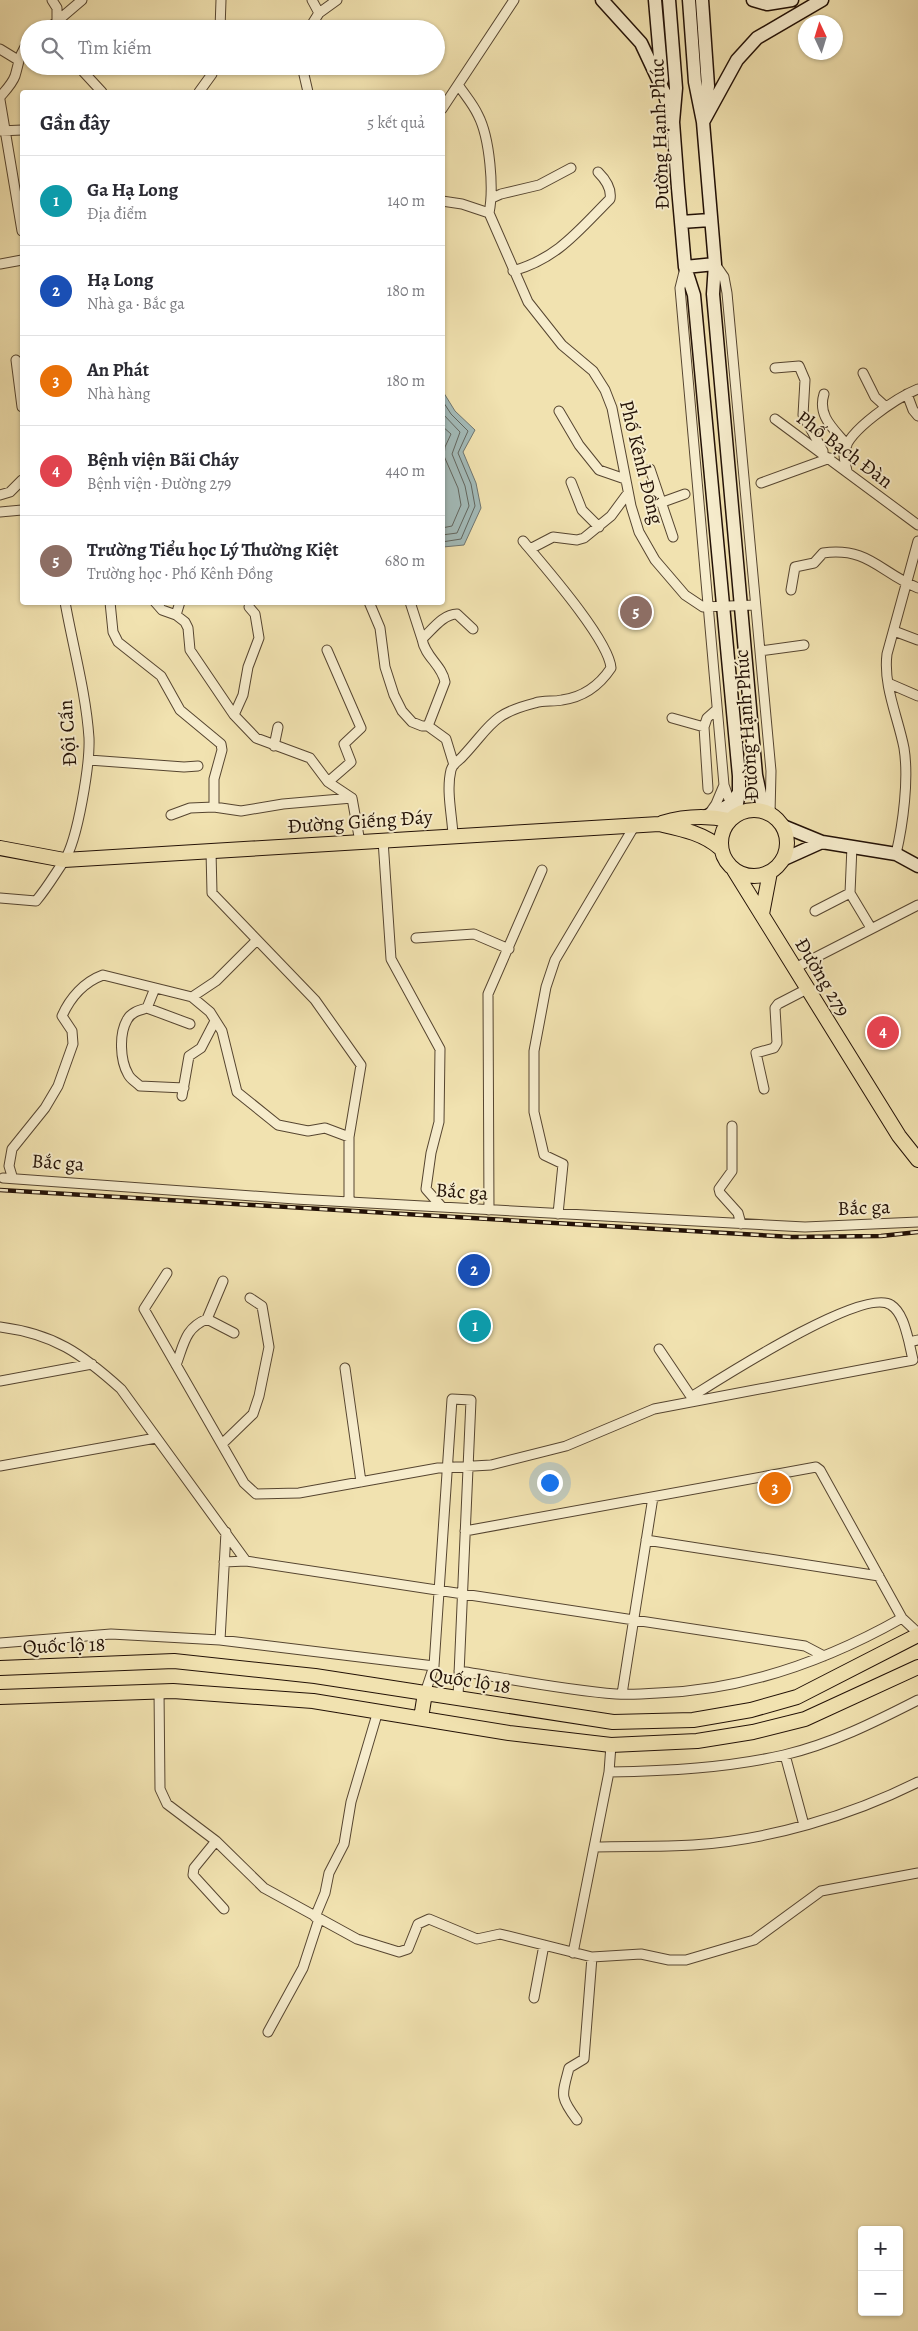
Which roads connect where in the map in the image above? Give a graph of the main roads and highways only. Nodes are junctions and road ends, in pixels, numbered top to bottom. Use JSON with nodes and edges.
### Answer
{"nodes":[{"id":1,"x":602,"y":0,"type":"edge"},
{"id":2,"x":655,"y":0,"type":"edge"},
{"id":3,"x":669,"y":0,"type":"edge"},
{"id":4,"x":689,"y":0,"type":"edge"},
{"id":5,"x":702,"y":0,"type":"edge"},
{"id":6,"x":754,"y":0,"type":"edge"},
{"id":7,"x":792,"y":0,"type":"edge"},
{"id":8,"x":822,"y":0,"type":"edge"},
{"id":9,"x":664,"y":92,"type":"junction"},
{"id":10,"x":673,"y":122,"type":"junction"},
{"id":11,"x":703,"y":122,"type":"junction"},
{"id":12,"x":710,"y":220,"type":"junction"},
{"id":13,"x":682,"y":222,"type":"junction"},
{"id":14,"x":714,"y":264,"type":"junction"},
{"id":15,"x":685,"y":268,"type":"junction"},
{"id":16,"x":731,"y":813,"type":"junction"},
{"id":17,"x":770,"y":814,"type":"junction"},
{"id":18,"x":659,"y":824,"type":"junction"},
{"id":19,"x":783,"y":826,"type":"junction"},
{"id":20,"x":822,"y":842,"type":"junction"},
{"id":21,"x":0,"y":848,"type":"edge"},
{"id":22,"x":720,"y":848,"type":"junction"},
{"id":23,"x":782,"y":860,"type":"junction"},
{"id":24,"x":918,"y":866,"type":"edge"},
{"id":25,"x":734,"y":870,"type":"junction"},
{"id":26,"x":770,"y":872,"type":"junction"},
{"id":27,"x":762,"y":914,"type":"junction"},
{"id":28,"x":918,"y":1160,"type":"edge"},
{"id":29,"x":918,"y":1634,"type":"edge"},
{"id":30,"x":918,"y":1667,"type":"edge"},
{"id":31,"x":0,"y":1668,"type":"edge"},
{"id":32,"x":425,"y":1693,"type":"junction"},
{"id":33,"x":0,"y":1698,"type":"edge"},
{"id":34,"x":421,"y":1718,"type":"junction"}],
"edges":[{"from":1,"to":9,"type":"main road"},
{"from":2,"to":9,"type":"main road"},
{"from":3,"to":10,"type":"main road","name":"Đường Hạnh Phúc"},
{"from":4,"to":11,"type":"main road","name":"Đường Hạnh Phúc"},
{"from":5,"to":11,"type":"main road"},
{"from":6,"to":7,"type":"main road"},
{"from":8,"to":11,"type":"main road"},
{"from":9,"to":10,"type":"main road"},
{"from":10,"to":13,"type":"main road","name":"Đường Hạnh Phúc"},
{"from":11,"to":12,"type":"main road","name":"Đường Hạnh Phúc"},
{"from":12,"to":13,"type":"main road"},
{"from":12,"to":14,"type":"main road","name":"Đường Hạnh Phúc"},
{"from":13,"to":15,"type":"main road","name":"Đường Hạnh Phúc"},
{"from":14,"to":15,"type":"main road"},
{"from":14,"to":17,"type":"main road","name":"Đường Hạnh Phúc"},
{"from":15,"to":16,"type":"main road","name":"Đường Hạnh Phúc"},
{"from":16,"to":17,"type":"main road"},
{"from":16,"to":18,"type":"main road","name":"Đường Giếng Đáy"},
{"from":16,"to":22,"type":"main road"},
{"from":17,"to":19,"type":"main road"},
{"from":18,"to":21,"type":"main road","name":"Đường Giếng Đáy"},
{"from":18,"to":22,"type":"main road","name":"Đường Giếng Đáy"},
{"from":19,"to":20,"type":"main road"},
{"from":19,"to":23,"type":"main road"},
{"from":20,"to":23,"type":"main road"},
{"from":20,"to":24,"type":"main road"},
{"from":22,"to":25,"type":"main road"},
{"from":23,"to":26,"type":"main road"},
{"from":25,"to":26,"type":"main road"},
{"from":25,"to":27,"type":"main road","name":"Đường 279"},
{"from":26,"to":27,"type":"main road"},
{"from":27,"to":28,"type":"main road","name":"Đường 279"},
{"from":29,"to":32,"type":"main road","name":"Quốc lộ 18"},
{"from":30,"to":34,"type":"main road"},
{"from":31,"to":32,"type":"main road","name":"Quốc lộ 18"},
{"from":32,"to":34,"type":"main road"},
{"from":33,"to":34,"type":"main road"}]}
